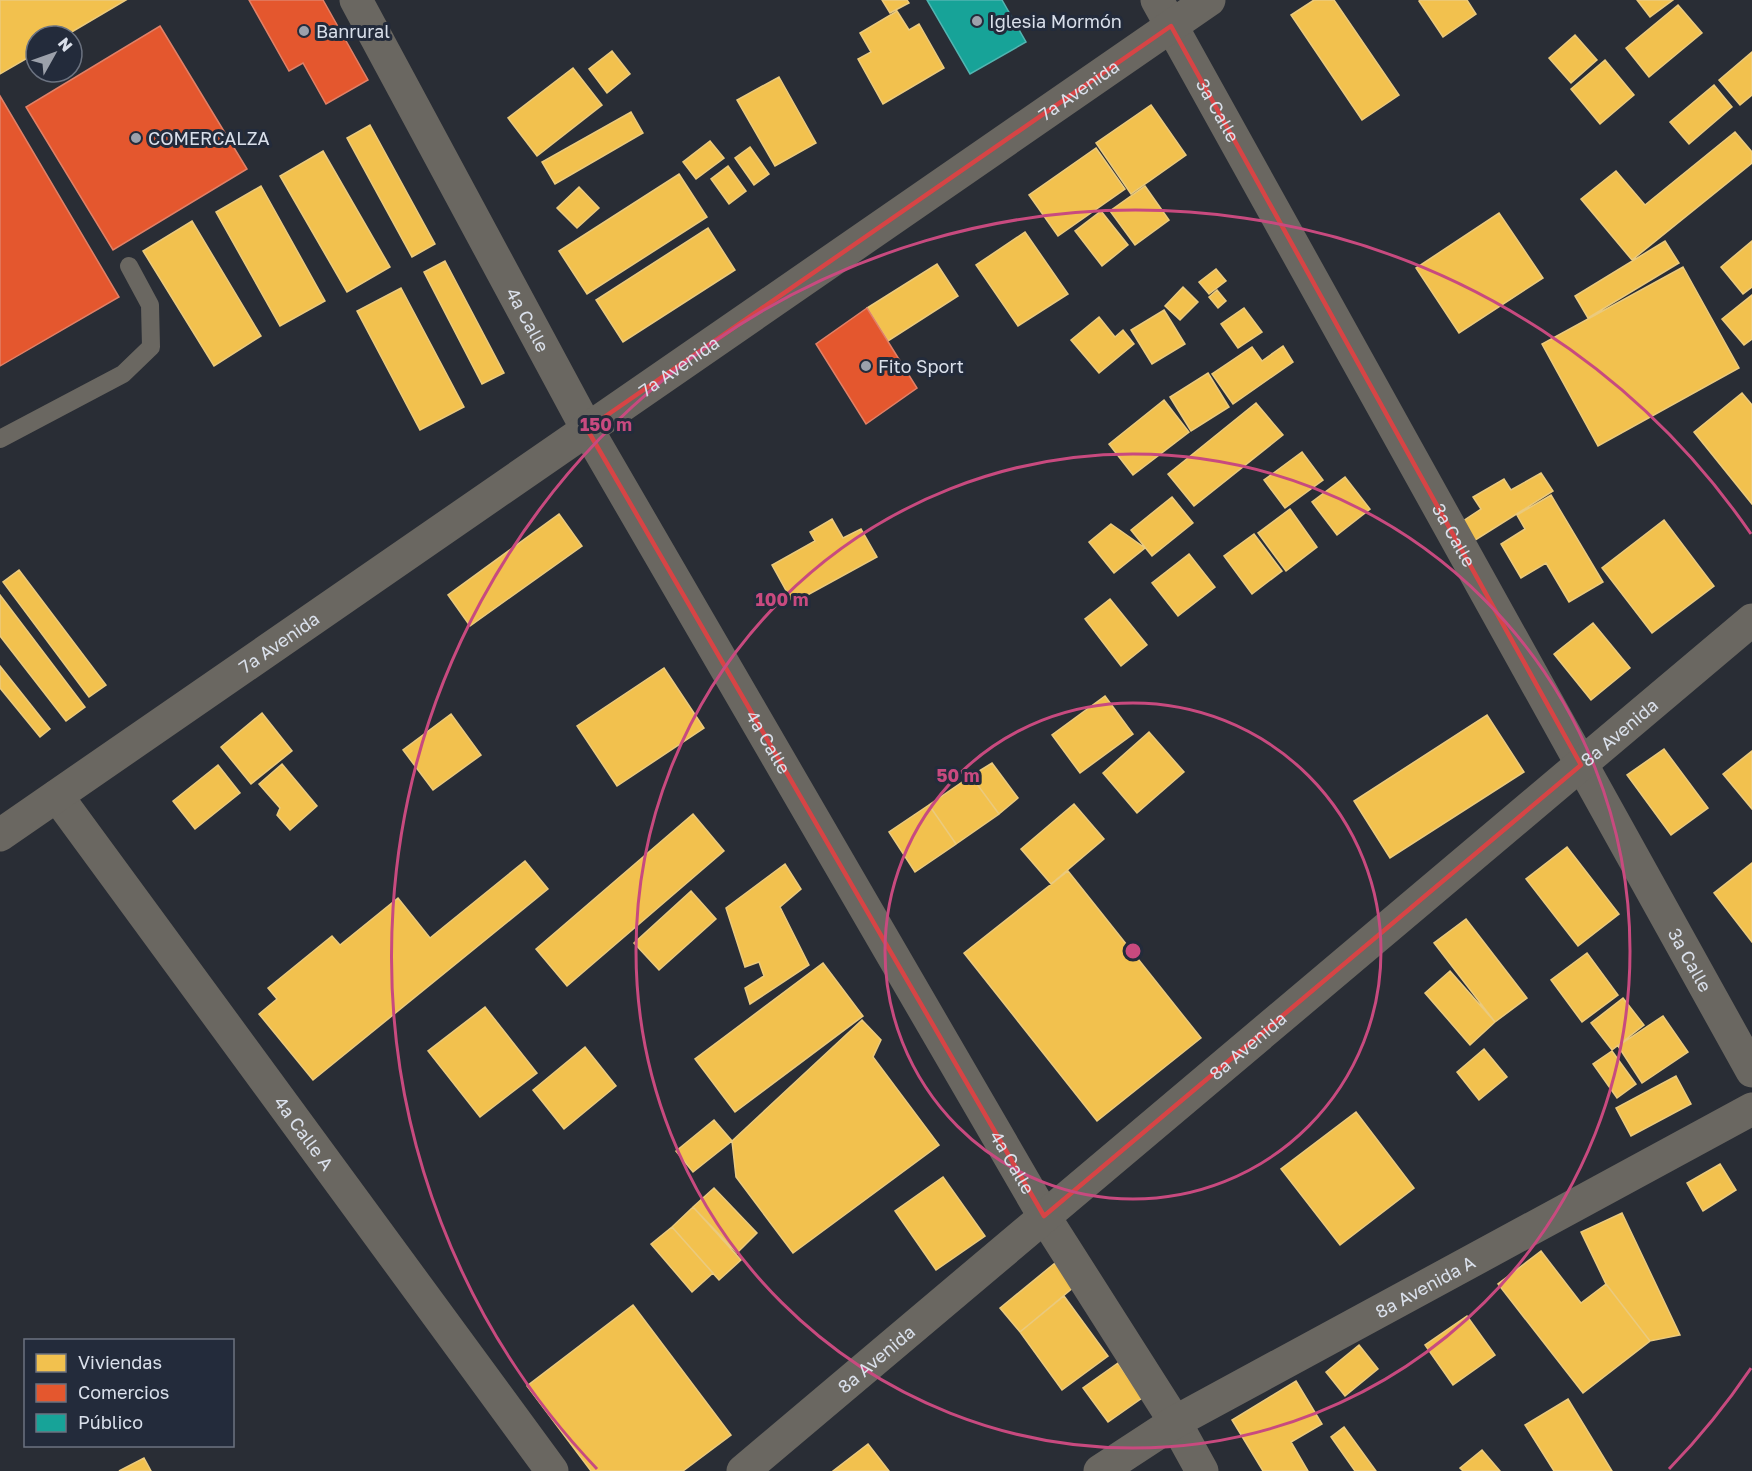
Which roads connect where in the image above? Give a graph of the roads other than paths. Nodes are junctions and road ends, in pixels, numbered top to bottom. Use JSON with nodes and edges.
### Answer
{"nodes":[{"id":1,"x":356,"y":0,"type":"edge"},
{"id":2,"x":1209,"y":0,"type":"edge"},
{"id":3,"x":1164,"y":13,"type":"edge"},
{"id":4,"x":129,"y":266,"type":"dead end"},
{"id":5,"x":587,"y":429,"type":"junction"},
{"id":6,"x":0,"y":439,"type":"edge"},
{"id":7,"x":1752,"y":620,"type":"edge"},
{"id":8,"x":1581,"y":765,"type":"junction"},
{"id":9,"x":57,"y":796,"type":"junction"},
{"id":10,"x":0,"y":835,"type":"edge"},
{"id":11,"x":1752,"y":1071,"type":"edge"},
{"id":12,"x":1752,"y":1109,"type":"edge"},
{"id":13,"x":1044,"y":1216,"type":"junction"},
{"id":14,"x":1175,"y":1422,"type":"junction"},
{"id":15,"x":552,"y":1471,"type":"edge"},
{"id":16,"x":743,"y":1471,"type":"edge"},
{"id":17,"x":1100,"y":1471,"type":"edge"},
{"id":18,"x":1202,"y":1471,"type":"edge"}],
"edges":[{"from":1,"to":5,"type":"street","name":"4a Calle"},
{"from":2,"to":3,"type":"street","name":"7a Avenida"},
{"from":3,"to":5,"type":"street","name":"7a Avenida"},
{"from":3,"to":8,"type":"street","name":"3a Calle"},
{"from":4,"to":6,"type":"lane"},
{"from":5,"to":9,"type":"street","name":"7a Avenida"},
{"from":5,"to":13,"type":"street","name":"4a Calle"},
{"from":7,"to":8,"type":"street","name":"8a Avenida"},
{"from":8,"to":11,"type":"street","name":"3a Calle"},
{"from":8,"to":13,"type":"street","name":"8a Avenida"},
{"from":9,"to":10,"type":"street","name":"7a Avenida"},
{"from":9,"to":15,"type":"street","name":"4a Calle A"},
{"from":12,"to":14,"type":"street","name":"8a Avenida A"},
{"from":13,"to":14,"type":"street","name":"4a Calle"},
{"from":13,"to":16,"type":"street","name":"8a Avenida"},
{"from":14,"to":17,"type":"street","name":"8a Avenida A"},
{"from":14,"to":18,"type":"street","name":"4a Calle"}]}
